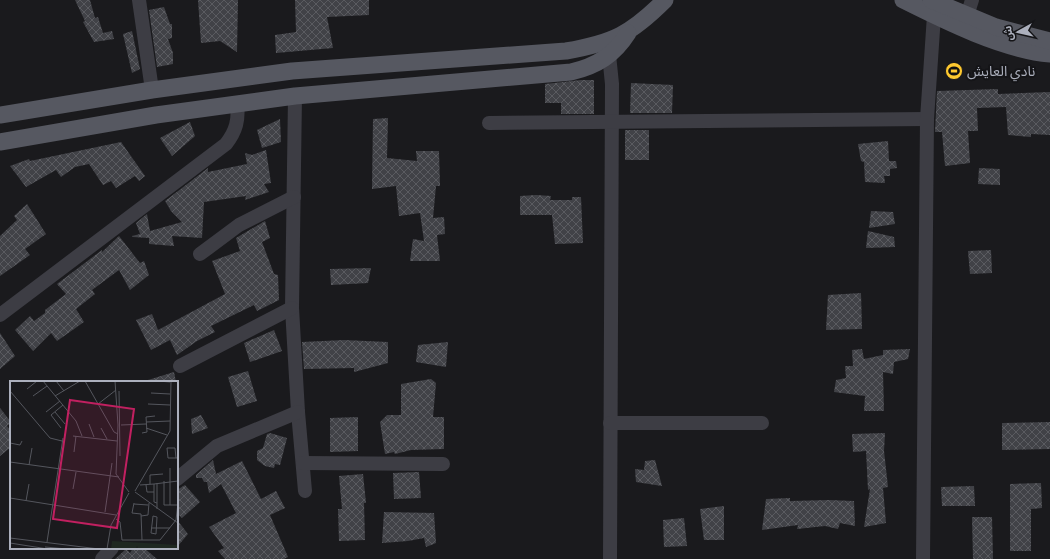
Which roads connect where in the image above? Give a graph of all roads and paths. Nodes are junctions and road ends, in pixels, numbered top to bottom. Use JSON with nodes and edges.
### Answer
{"nodes":[{"id":1,"x":139,"y":0,"type":"edge"},
{"id":2,"x":665,"y":0,"type":"edge"},
{"id":3,"x":903,"y":0,"type":"edge"},
{"id":4,"x":932,"y":8,"type":"edge"},
{"id":5,"x":970,"y":8,"type":"edge"},
{"id":6,"x":1050,"y":41,"type":"edge"},
{"id":7,"x":609,"y":48,"type":"junction"},
{"id":8,"x":1050,"y":54,"type":"edge"},
{"id":9,"x":152,"y":90,"type":"junction"},
{"id":10,"x":295,"y":96,"type":"junction"},
{"id":11,"x":237,"y":104,"type":"junction"},
{"id":12,"x":0,"y":115,"type":"edge"},
{"id":13,"x":927,"y":119,"type":"junction"},
{"id":14,"x":612,"y":122,"type":"junction"},
{"id":15,"x":489,"y":123,"type":"dead end"},
{"id":16,"x":0,"y":142,"type":"edge"},
{"id":17,"x":294,"y":197,"type":"junction"},
{"id":18,"x":200,"y":254,"type":"dead end"},
{"id":19,"x":292,"y":308,"type":"junction"},
{"id":20,"x":1,"y":314,"type":"edge"},
{"id":21,"x":180,"y":366,"type":"dead end"},
{"id":22,"x":298,"y":412,"type":"junction"},
{"id":23,"x":610,"y":423,"type":"junction"},
{"id":24,"x":762,"y":423,"type":"dead end"},
{"id":25,"x":303,"y":463,"type":"junction"},
{"id":26,"x":444,"y":464,"type":"dead end"},
{"id":27,"x":178,"y":478,"type":"edge"},
{"id":28,"x":305,"y":492,"type":"dead end"},
{"id":29,"x":111,"y":549,"type":"edge"},
{"id":30,"x":102,"y":559,"type":"edge"},
{"id":31,"x":610,"y":559,"type":"edge"},
{"id":32,"x":923,"y":559,"type":"edge"}],
"edges":[{"from":1,"to":9,"type":"street"},
{"from":2,"to":7,"type":"main road"},
{"from":3,"to":4,"type":"main road"},
{"from":4,"to":5,"type":"main road"},
{"from":4,"to":8,"type":"main road"},
{"from":4,"to":13,"type":"street"},
{"from":5,"to":6,"type":"main road"},
{"from":7,"to":9,"type":"main road"},
{"from":7,"to":10,"type":"main road"},
{"from":7,"to":14,"type":"street"},
{"from":9,"to":12,"type":"main road"},
{"from":10,"to":11,"type":"main road"},
{"from":10,"to":17,"type":"street"},
{"from":11,"to":16,"type":"main road"},
{"from":11,"to":20,"type":"street"},
{"from":13,"to":14,"type":"street"},
{"from":13,"to":32,"type":"street"},
{"from":14,"to":15,"type":"street"},
{"from":14,"to":23,"type":"street"},
{"from":17,"to":18,"type":"street"},
{"from":17,"to":19,"type":"street"},
{"from":19,"to":21,"type":"street"},
{"from":19,"to":22,"type":"street"},
{"from":22,"to":25,"type":"street"},
{"from":22,"to":27,"type":"street"},
{"from":23,"to":24,"type":"street"},
{"from":23,"to":31,"type":"street"},
{"from":25,"to":26,"type":"street"},
{"from":25,"to":28,"type":"street"},
{"from":29,"to":30,"type":"street"}]}
